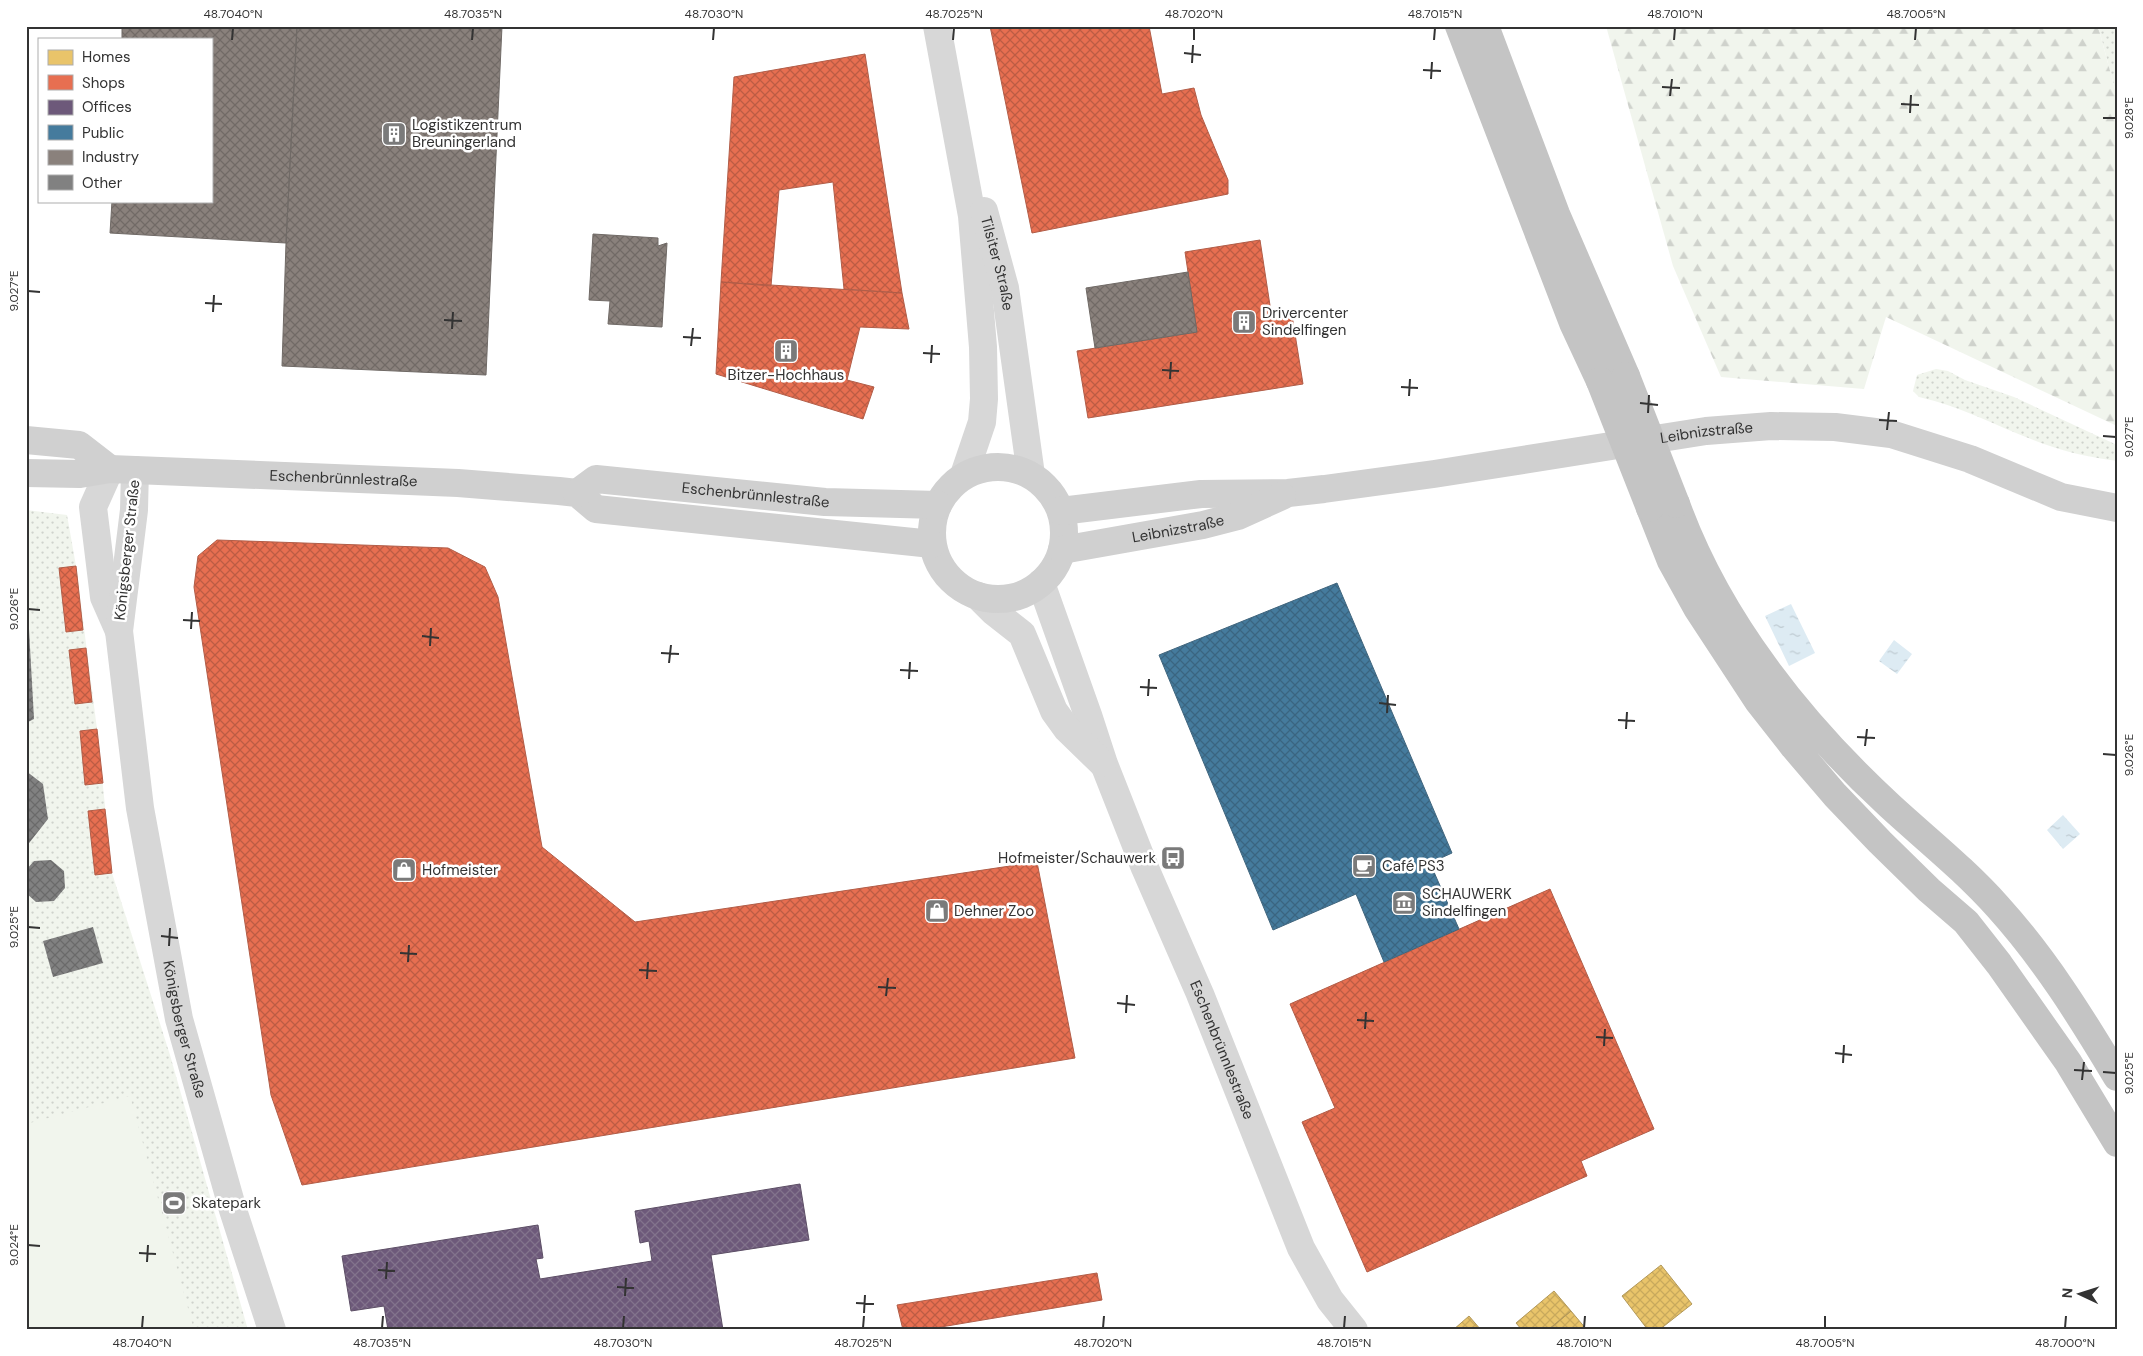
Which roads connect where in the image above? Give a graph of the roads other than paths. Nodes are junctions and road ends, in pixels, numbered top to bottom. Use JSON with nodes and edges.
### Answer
{"nodes":[{"id":1,"x":937,"y":26,"type":"edge"},
{"id":2,"x":1459,"y":26,"type":"edge"},
{"id":3,"x":1484,"y":26,"type":"edge"},
{"id":4,"x":943,"y":56,"type":"junction"},
{"id":5,"x":26,"y":440,"type":"edge"},
{"id":6,"x":123,"y":469,"type":"junction"},
{"id":7,"x":26,"y":473,"type":"edge"},
{"id":8,"x":964,"y":475,"type":"junction"},
{"id":9,"x":1031,"y":475,"type":"junction"},
{"id":10,"x":577,"y":493,"type":"junction"},
{"id":11,"x":1288,"y":493,"type":"junction"},
{"id":12,"x":938,"y":504,"type":"junction"},
{"id":13,"x":1663,"y":506,"type":"junction"},
{"id":14,"x":2117,"y":508,"type":"edge"},
{"id":15,"x":1061,"y":511,"type":"junction"},
{"id":16,"x":932,"y":544,"type":"junction"},
{"id":17,"x":1062,"y":550,"type":"junction"},
{"id":18,"x":1041,"y":583,"type":"junction"},
{"id":19,"x":978,"y":596,"type":"junction"},
{"id":20,"x":119,"y":631,"type":"junction"},
{"id":21,"x":1104,"y":764,"type":"junction"},
{"id":22,"x":2117,"y":1077,"type":"edge"},
{"id":23,"x":2117,"y":1143,"type":"edge"},
{"id":24,"x":272,"y":1330,"type":"edge"},
{"id":25,"x":1354,"y":1330,"type":"edge"}],
"edges":[{"from":1,"to":4,"type":"street","name":"Tilsiter Straße"},
{"from":2,"to":13,"type":"highway","bridge":true},
{"from":3,"to":13,"type":"highway","bridge":true},
{"from":4,"to":8,"type":"street","name":"Tilsiter Straße"},
{"from":4,"to":9,"type":"street","name":"Tilsiter Straße"},
{"from":5,"to":6,"type":"street"},
{"from":6,"to":7,"type":"street","name":"Eschenbrünnlestraße"},
{"from":6,"to":10,"type":"street","name":"Eschenbrünnlestraße"},
{"from":6,"to":20,"type":"street","name":"Königsberger Straße"},
{"from":6,"to":20,"type":"street","name":"Königsberger Straße"},
{"from":8,"to":9,"type":"street"},
{"from":8,"to":12,"type":"street"},
{"from":9,"to":15,"type":"street"},
{"from":10,"to":12,"type":"street","name":"Eschenbrünnlestraße"},
{"from":10,"to":16,"type":"street","name":"Eschenbrünnlestraße"},
{"from":11,"to":14,"type":"street","name":"Leibnizstraße"},
{"from":11,"to":15,"type":"street","name":"Leibnizstraße"},
{"from":11,"to":17,"type":"street","name":"Leibnizstraße"},
{"from":12,"to":16,"type":"street"},
{"from":13,"to":22,"type":"highway"},
{"from":13,"to":23,"type":"highway"},
{"from":15,"to":17,"type":"street"},
{"from":16,"to":19,"type":"street"},
{"from":17,"to":18,"type":"street"},
{"from":18,"to":19,"type":"street"},
{"from":18,"to":21,"type":"street","name":"Eschenbrünnlestraße"},
{"from":19,"to":21,"type":"street","name":"Eschenbrünnlestraße"},
{"from":20,"to":24,"type":"street","name":"Königsberger Straße"},
{"from":21,"to":25,"type":"street","name":"Eschenbrünnlestraße"}]}
